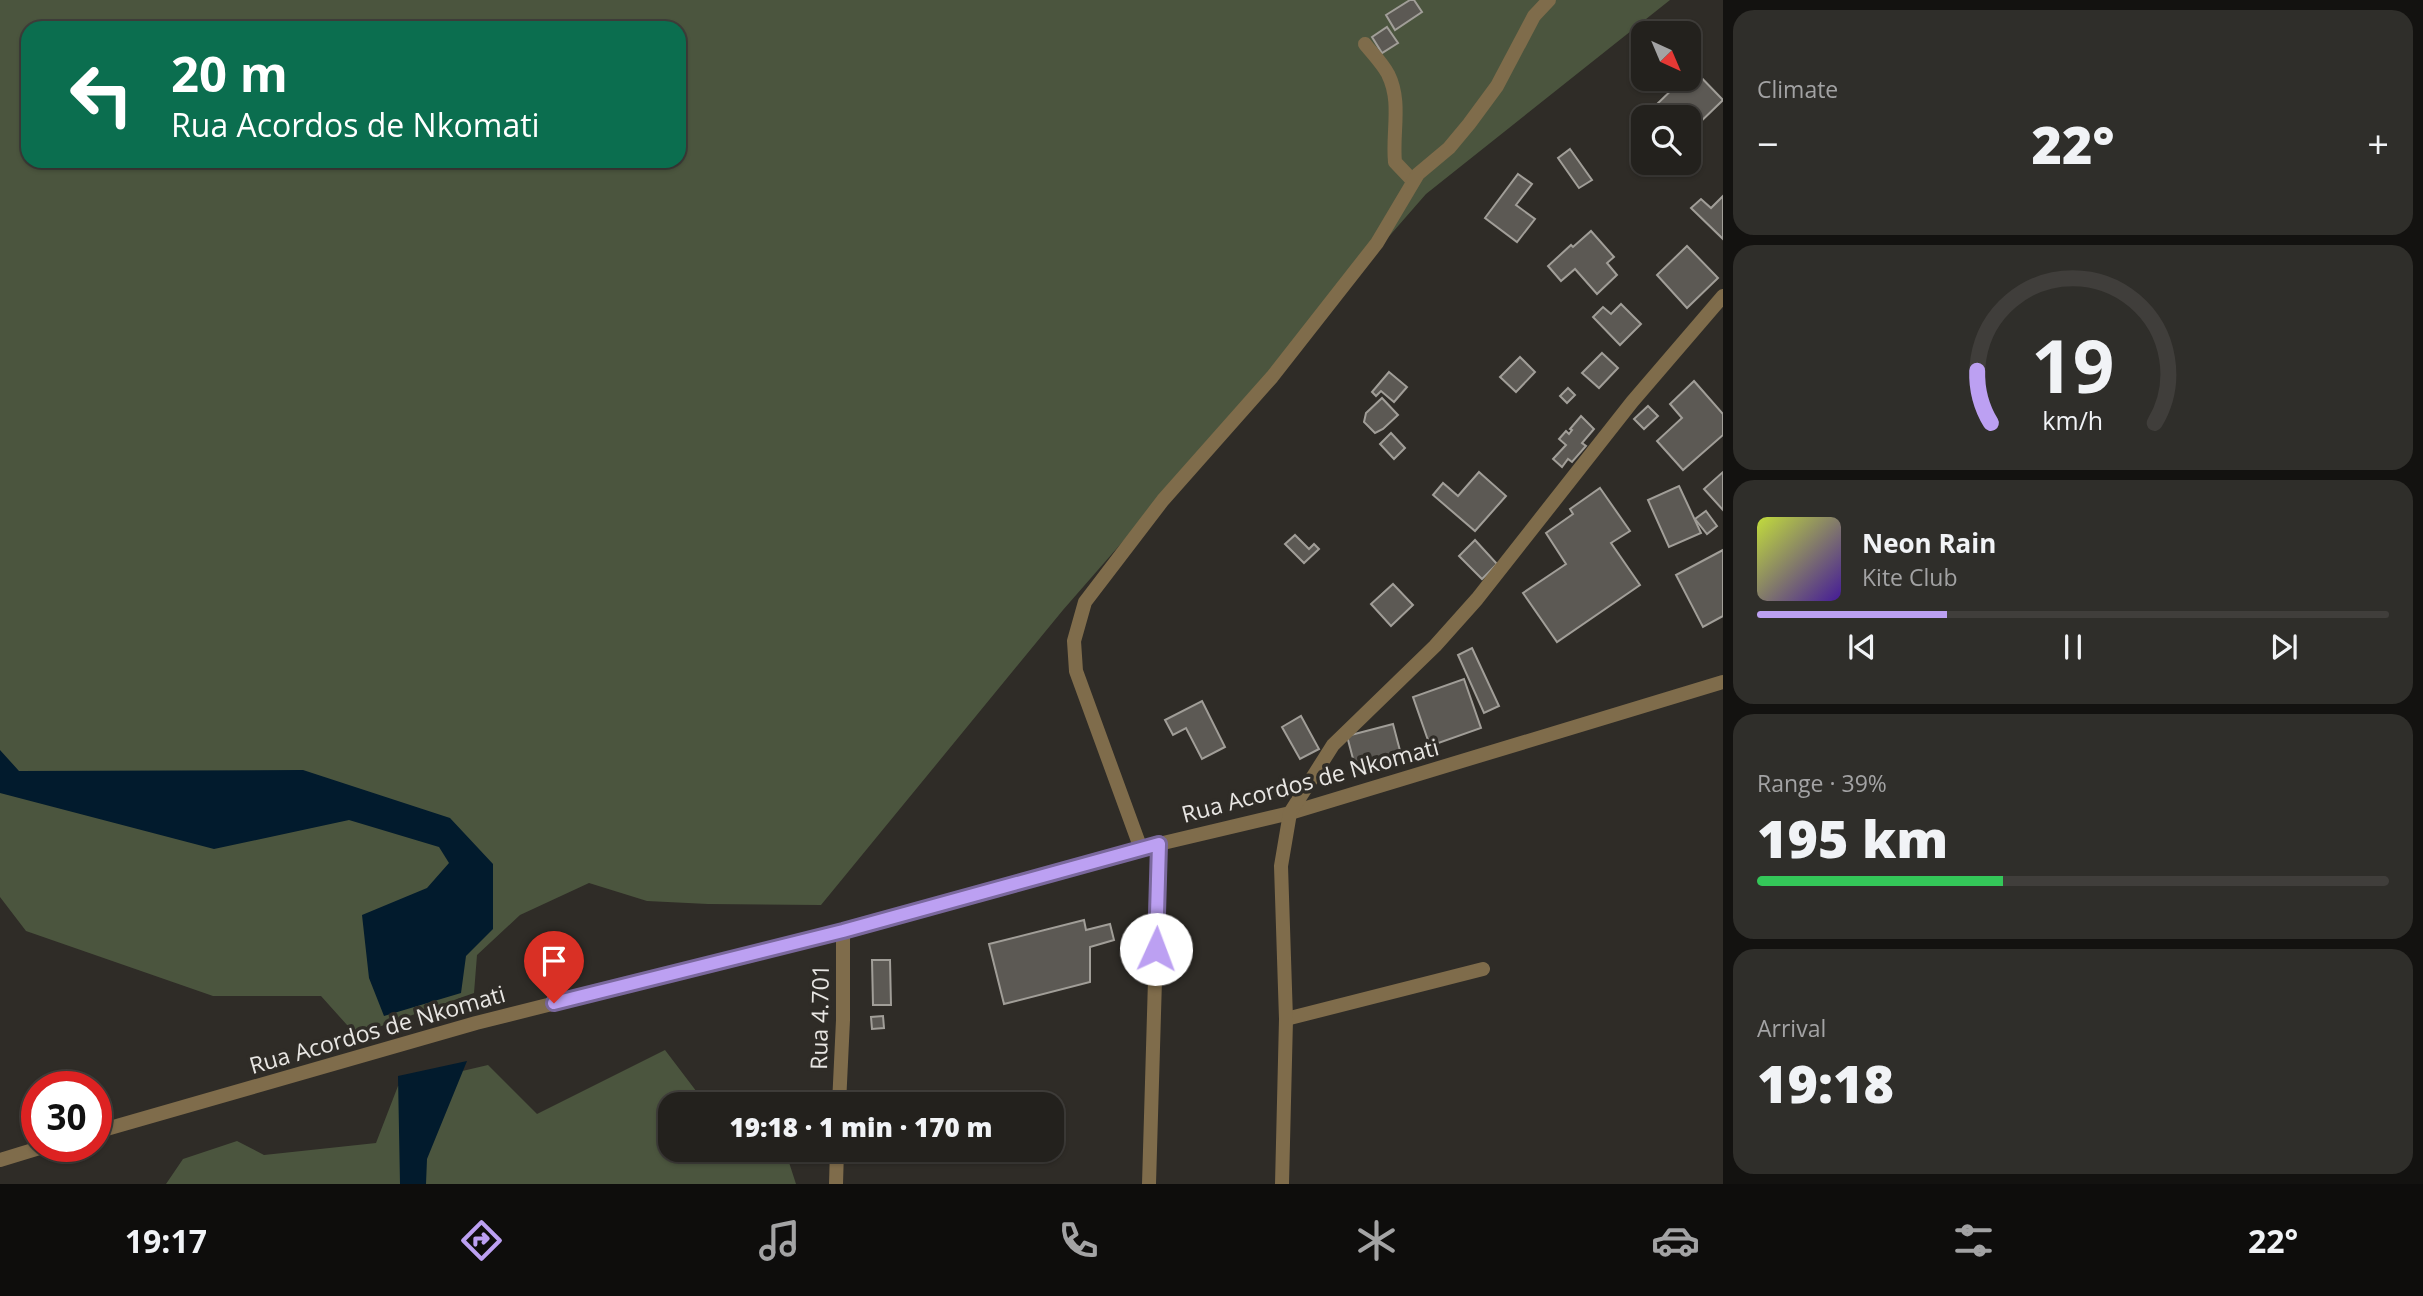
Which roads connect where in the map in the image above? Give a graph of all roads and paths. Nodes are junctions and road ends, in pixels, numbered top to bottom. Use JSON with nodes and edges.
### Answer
{"nodes":[{"id":1,"x":1549,"y":0,"type":"edge"},
{"id":2,"x":1365,"y":44,"type":"dead end"},
{"id":3,"x":1413,"y":181,"type":"junction"},
{"id":4,"x":1723,"y":296,"type":"edge"},
{"id":5,"x":1723,"y":682,"type":"edge"},
{"id":6,"x":1290,"y":813,"type":"junction"},
{"id":7,"x":1159,"y":844,"type":"junction"},
{"id":8,"x":1141,"y":849,"type":"junction"},
{"id":9,"x":843,"y":931,"type":"junction"},
{"id":10,"x":1483,"y":969,"type":"dead end"},
{"id":11,"x":1286,"y":1019,"type":"junction"},
{"id":12,"x":840,"y":1092,"type":"edge"},
{"id":13,"x":112,"y":1127,"type":"edge"},
{"id":14,"x":21,"y":1154,"type":"edge"},
{"id":15,"x":0,"y":1160,"type":"edge"},
{"id":16,"x":837,"y":1162,"type":"edge"},
{"id":17,"x":836,"y":1184,"type":"edge"},
{"id":18,"x":1149,"y":1184,"type":"edge"},
{"id":19,"x":1282,"y":1184,"type":"edge"}],
"edges":[{"from":1,"to":3,"type":"street"},
{"from":2,"to":3,"type":"street"},
{"from":3,"to":8,"type":"street"},
{"from":4,"to":6,"type":"street"},
{"from":5,"to":6,"type":"street","name":"Rua Acordos de Nkomati"},
{"from":6,"to":7,"type":"street","name":"Rua Acordos de Nkomati"},
{"from":6,"to":11,"type":"street"},
{"from":7,"to":8,"type":"street","name":"Rua Acordos de Nkomati"},
{"from":7,"to":18,"type":"street"},
{"from":8,"to":9,"type":"street","name":"Rua Acordos de Nkomati"},
{"from":9,"to":12,"type":"street","name":"Rua 4.701"},
{"from":9,"to":13,"type":"street","name":"Rua Acordos de Nkomati"},
{"from":10,"to":11,"type":"street"},
{"from":11,"to":19,"type":"street"},
{"from":14,"to":15,"type":"street"},
{"from":16,"to":17,"type":"street"}]}
